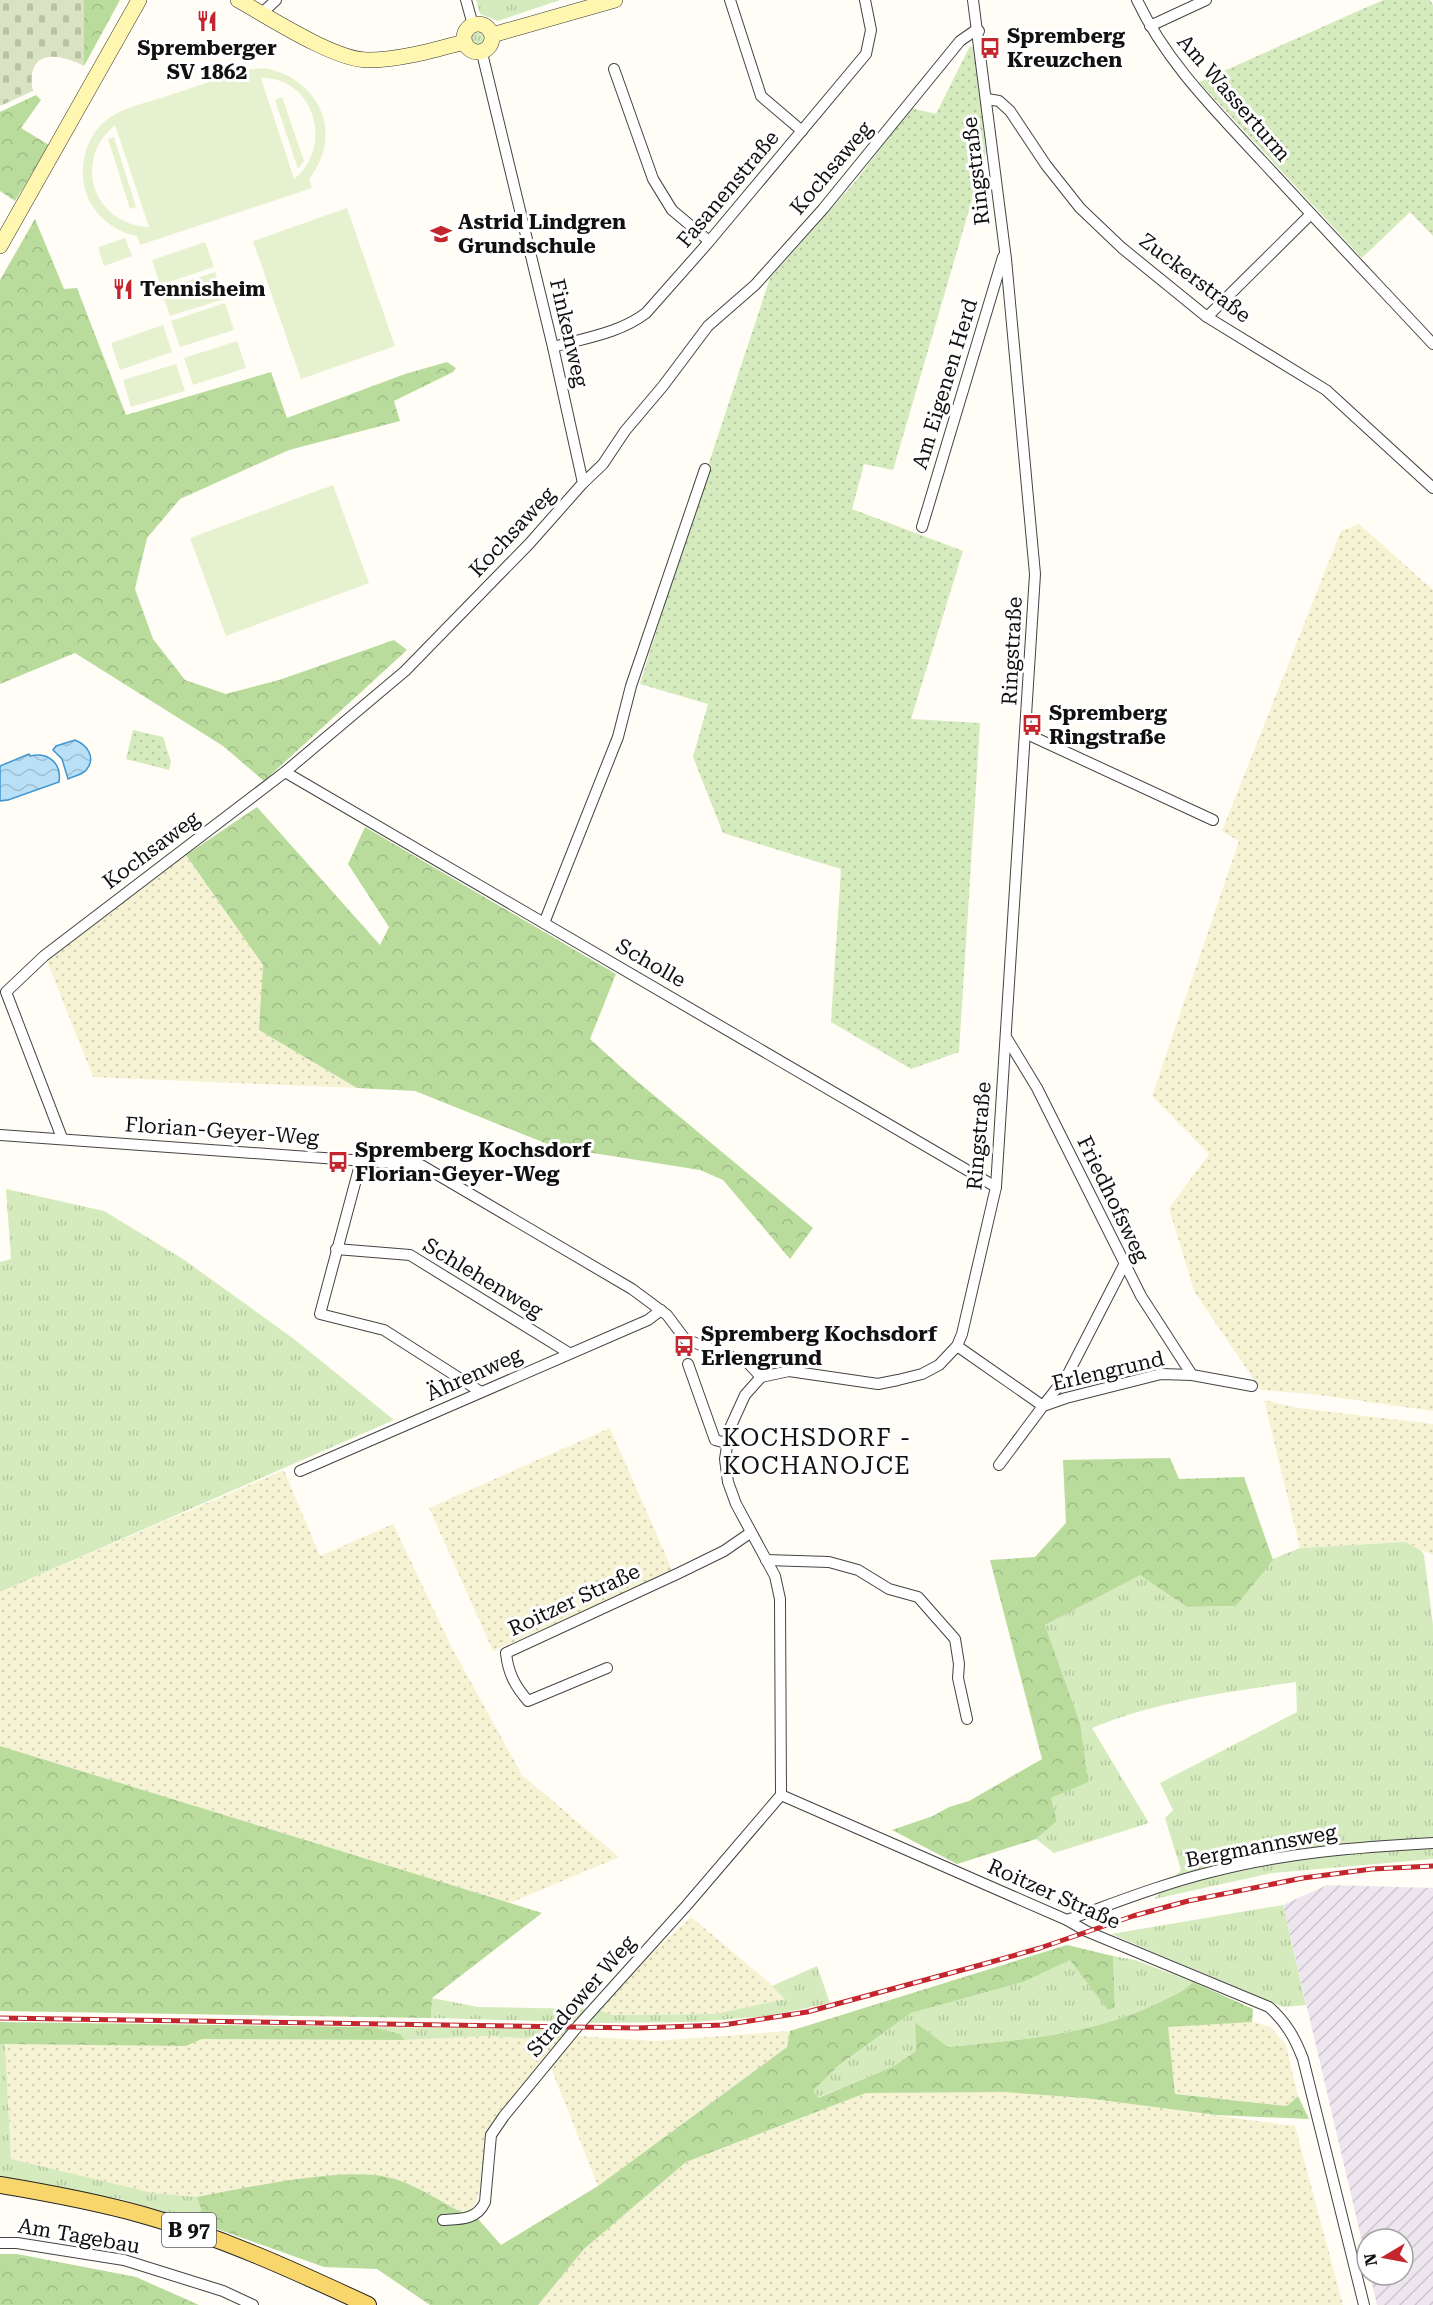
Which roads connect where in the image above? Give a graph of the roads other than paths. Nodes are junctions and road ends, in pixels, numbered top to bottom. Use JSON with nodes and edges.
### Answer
{"nodes":[{"id":1,"x":140,"y":0,"type":"edge"},
{"id":2,"x":238,"y":0,"type":"edge"},
{"id":3,"x":276,"y":0,"type":"edge"},
{"id":4,"x":465,"y":0,"type":"edge"},
{"id":5,"x":615,"y":0,"type":"edge"},
{"id":6,"x":730,"y":0,"type":"edge"},
{"id":7,"x":865,"y":0,"type":"edge"},
{"id":8,"x":973,"y":0,"type":"edge"},
{"id":9,"x":1137,"y":0,"type":"edge"},
{"id":10,"x":1206,"y":0,"type":"edge"},
{"id":11,"x":262,"y":13,"type":"junction"},
{"id":12,"x":473,"y":25,"type":"junction"},
{"id":13,"x":1150,"y":26,"type":"junction"},
{"id":14,"x":979,"y":31,"type":"junction"},
{"id":15,"x":492,"y":35,"type":"junction"},
{"id":16,"x":464,"y":42,"type":"junction"},
{"id":17,"x":482,"y":53,"type":"junction"},
{"id":18,"x":614,"y":69,"type":"dead end"},
{"id":19,"x":987,"y":99,"type":"junction"},
{"id":20,"x":801,"y":132,"type":"junction"},
{"id":21,"x":1311,"y":214,"type":"junction"},
{"id":22,"x":709,"y":241,"type":"junction"},
{"id":23,"x":0,"y":246,"type":"edge"},
{"id":24,"x":1005,"y":253,"type":"junction"},
{"id":25,"x":1207,"y":317,"type":"junction"},
{"id":26,"x":1433,"y":344,"type":"edge"},
{"id":27,"x":553,"y":347,"type":"junction"},
{"id":28,"x":705,"y":469,"type":"dead end"},
{"id":29,"x":583,"y":483,"type":"junction"},
{"id":30,"x":1433,"y":488,"type":"edge"},
{"id":31,"x":922,"y":527,"type":"dead end"},
{"id":32,"x":1027,"y":734,"type":"junction"},
{"id":33,"x":285,"y":772,"type":"junction"},
{"id":34,"x":1213,"y":820,"type":"dead end"},
{"id":35,"x":544,"y":923,"type":"junction"},
{"id":36,"x":1006,"y":1037,"type":"junction"},
{"id":37,"x":0,"y":1135,"type":"edge"},
{"id":38,"x":62,"y":1138,"type":"junction"},
{"id":39,"x":361,"y":1161,"type":"junction"},
{"id":40,"x":996,"y":1187,"type":"junction"},
{"id":41,"x":336,"y":1249,"type":"junction"},
{"id":42,"x":1124,"y":1265,"type":"junction"},
{"id":43,"x":661,"y":1310,"type":"junction"},
{"id":44,"x":957,"y":1346,"type":"junction"},
{"id":45,"x":569,"y":1353,"type":"junction"},
{"id":46,"x":688,"y":1364,"type":"dead end"},
{"id":47,"x":1192,"y":1375,"type":"junction"},
{"id":48,"x":761,"y":1377,"type":"junction"},
{"id":49,"x":1252,"y":1386,"type":"dead end"},
{"id":50,"x":482,"y":1392,"type":"junction"},
{"id":51,"x":1043,"y":1406,"type":"junction"},
{"id":52,"x":726,"y":1443,"type":"junction"},
{"id":53,"x":999,"y":1465,"type":"dead end"},
{"id":54,"x":300,"y":1470,"type":"dead end"},
{"id":55,"x":750,"y":1533,"type":"junction"},
{"id":56,"x":766,"y":1560,"type":"junction"},
{"id":57,"x":607,"y":1668,"type":"dead end"},
{"id":58,"x":968,"y":1719,"type":"dead end"},
{"id":59,"x":781,"y":1795,"type":"junction"},
{"id":60,"x":1433,"y":1843,"type":"edge"},
{"id":61,"x":1067,"y":1920,"type":"junction"},
{"id":62,"x":0,"y":2185,"type":"edge"},
{"id":63,"x":443,"y":2220,"type":"dead end"},
{"id":64,"x":0,"y":2242,"type":"edge"},
{"id":65,"x":253,"y":2305,"type":"edge"},
{"id":66,"x":368,"y":2305,"type":"edge"},
{"id":67,"x":1364,"y":2305,"type":"edge"}],
"edges":[{"from":1,"to":23,"type":"street"},
{"from":2,"to":11,"type":"street"},
{"from":3,"to":11,"type":"street"},
{"from":4,"to":12,"type":"street"},
{"from":5,"to":15,"type":"street"},
{"from":6,"to":20,"type":"street"},
{"from":7,"to":20,"type":"street","name":"Fasanenstraße"},
{"from":8,"to":14,"type":"street","name":"Ringstraße"},
{"from":9,"to":13,"type":"street","name":"Am Wasserturm"},
{"from":10,"to":13,"type":"street"},
{"from":11,"to":16,"type":"street"},
{"from":12,"to":15,"type":"street"},
{"from":12,"to":16,"type":"street"},
{"from":13,"to":21,"type":"street","name":"Am Wasserturm"},
{"from":14,"to":19,"type":"street","name":"Ringstraße"},
{"from":14,"to":29,"type":"street","name":"Kochsaweg"},
{"from":15,"to":17,"type":"street"},
{"from":16,"to":17,"type":"street"},
{"from":17,"to":27,"type":"street","name":"Finkenweg"},
{"from":18,"to":22,"type":"street"},
{"from":19,"to":24,"type":"street","name":"Ringstraße"},
{"from":19,"to":25,"type":"street","name":"Zuckerstraße"},
{"from":20,"to":22,"type":"street","name":"Fasanenstraße"},
{"from":21,"to":25,"type":"street"},
{"from":21,"to":26,"type":"street","name":"Am Wasserturm"},
{"from":22,"to":27,"type":"street","name":"Fasanenstraße"},
{"from":24,"to":31,"type":"street","name":"Am Eigenen Herd"},
{"from":24,"to":32,"type":"street","name":"Ringstraße"},
{"from":25,"to":30,"type":"street","name":"Zuckerstraße"},
{"from":27,"to":29,"type":"street","name":"Finkenweg"},
{"from":28,"to":35,"type":"street"},
{"from":29,"to":33,"type":"street","name":"Kochsaweg"},
{"from":32,"to":34,"type":"street"},
{"from":32,"to":36,"type":"street","name":"Ringstraße"},
{"from":33,"to":35,"type":"street","name":"Scholle"},
{"from":33,"to":38,"type":"street","name":"Kochsaweg"},
{"from":35,"to":40,"type":"street","name":"Scholle"},
{"from":36,"to":40,"type":"street","name":"Ringstraße"},
{"from":36,"to":42,"type":"street","name":"Friedhofsweg"},
{"from":37,"to":38,"type":"street","name":"Florian-Geyer-Weg"},
{"from":38,"to":39,"type":"street","name":"Florian-Geyer-Weg"},
{"from":39,"to":41,"type":"street"},
{"from":39,"to":43,"type":"street","name":"Florian-Geyer-Weg"},
{"from":40,"to":44,"type":"street","name":"Ringstraße"},
{"from":41,"to":45,"type":"street","name":"Schlehenweg"},
{"from":41,"to":50,"type":"street"},
{"from":42,"to":47,"type":"street","name":"Friedhofsweg"},
{"from":42,"to":51,"type":"street"},
{"from":43,"to":45,"type":"street","name":"Ährenweg"},
{"from":43,"to":48,"type":"street","name":"Florian-Geyer-Weg"},
{"from":44,"to":48,"type":"street"},
{"from":44,"to":51,"type":"street","name":"Erlengrund"},
{"from":45,"to":50,"type":"street","name":"Ährenweg"},
{"from":46,"to":52,"type":"street"},
{"from":47,"to":49,"type":"street","name":"Erlengrund"},
{"from":47,"to":51,"type":"street","name":"Erlengrund"},
{"from":48,"to":52,"type":"street"},
{"from":50,"to":54,"type":"street","name":"Ährenweg"},
{"from":51,"to":53,"type":"street","name":"Erlengrund"},
{"from":52,"to":55,"type":"street"},
{"from":55,"to":56,"type":"street"},
{"from":55,"to":57,"type":"street","name":"Roitzer Straße"},
{"from":56,"to":58,"type":"street"},
{"from":56,"to":59,"type":"street"},
{"from":59,"to":61,"type":"street","name":"Roitzer Straße"},
{"from":59,"to":63,"type":"street","name":"Stradower Weg"},
{"from":60,"to":61,"type":"street","name":"Bergmannsweg"},
{"from":61,"to":67,"type":"street","name":"Roitzer Straße"},
{"from":62,"to":66,"type":"main road","number":"B 97"},
{"from":64,"to":65,"type":"street","name":"Am Tagebau"}]}
